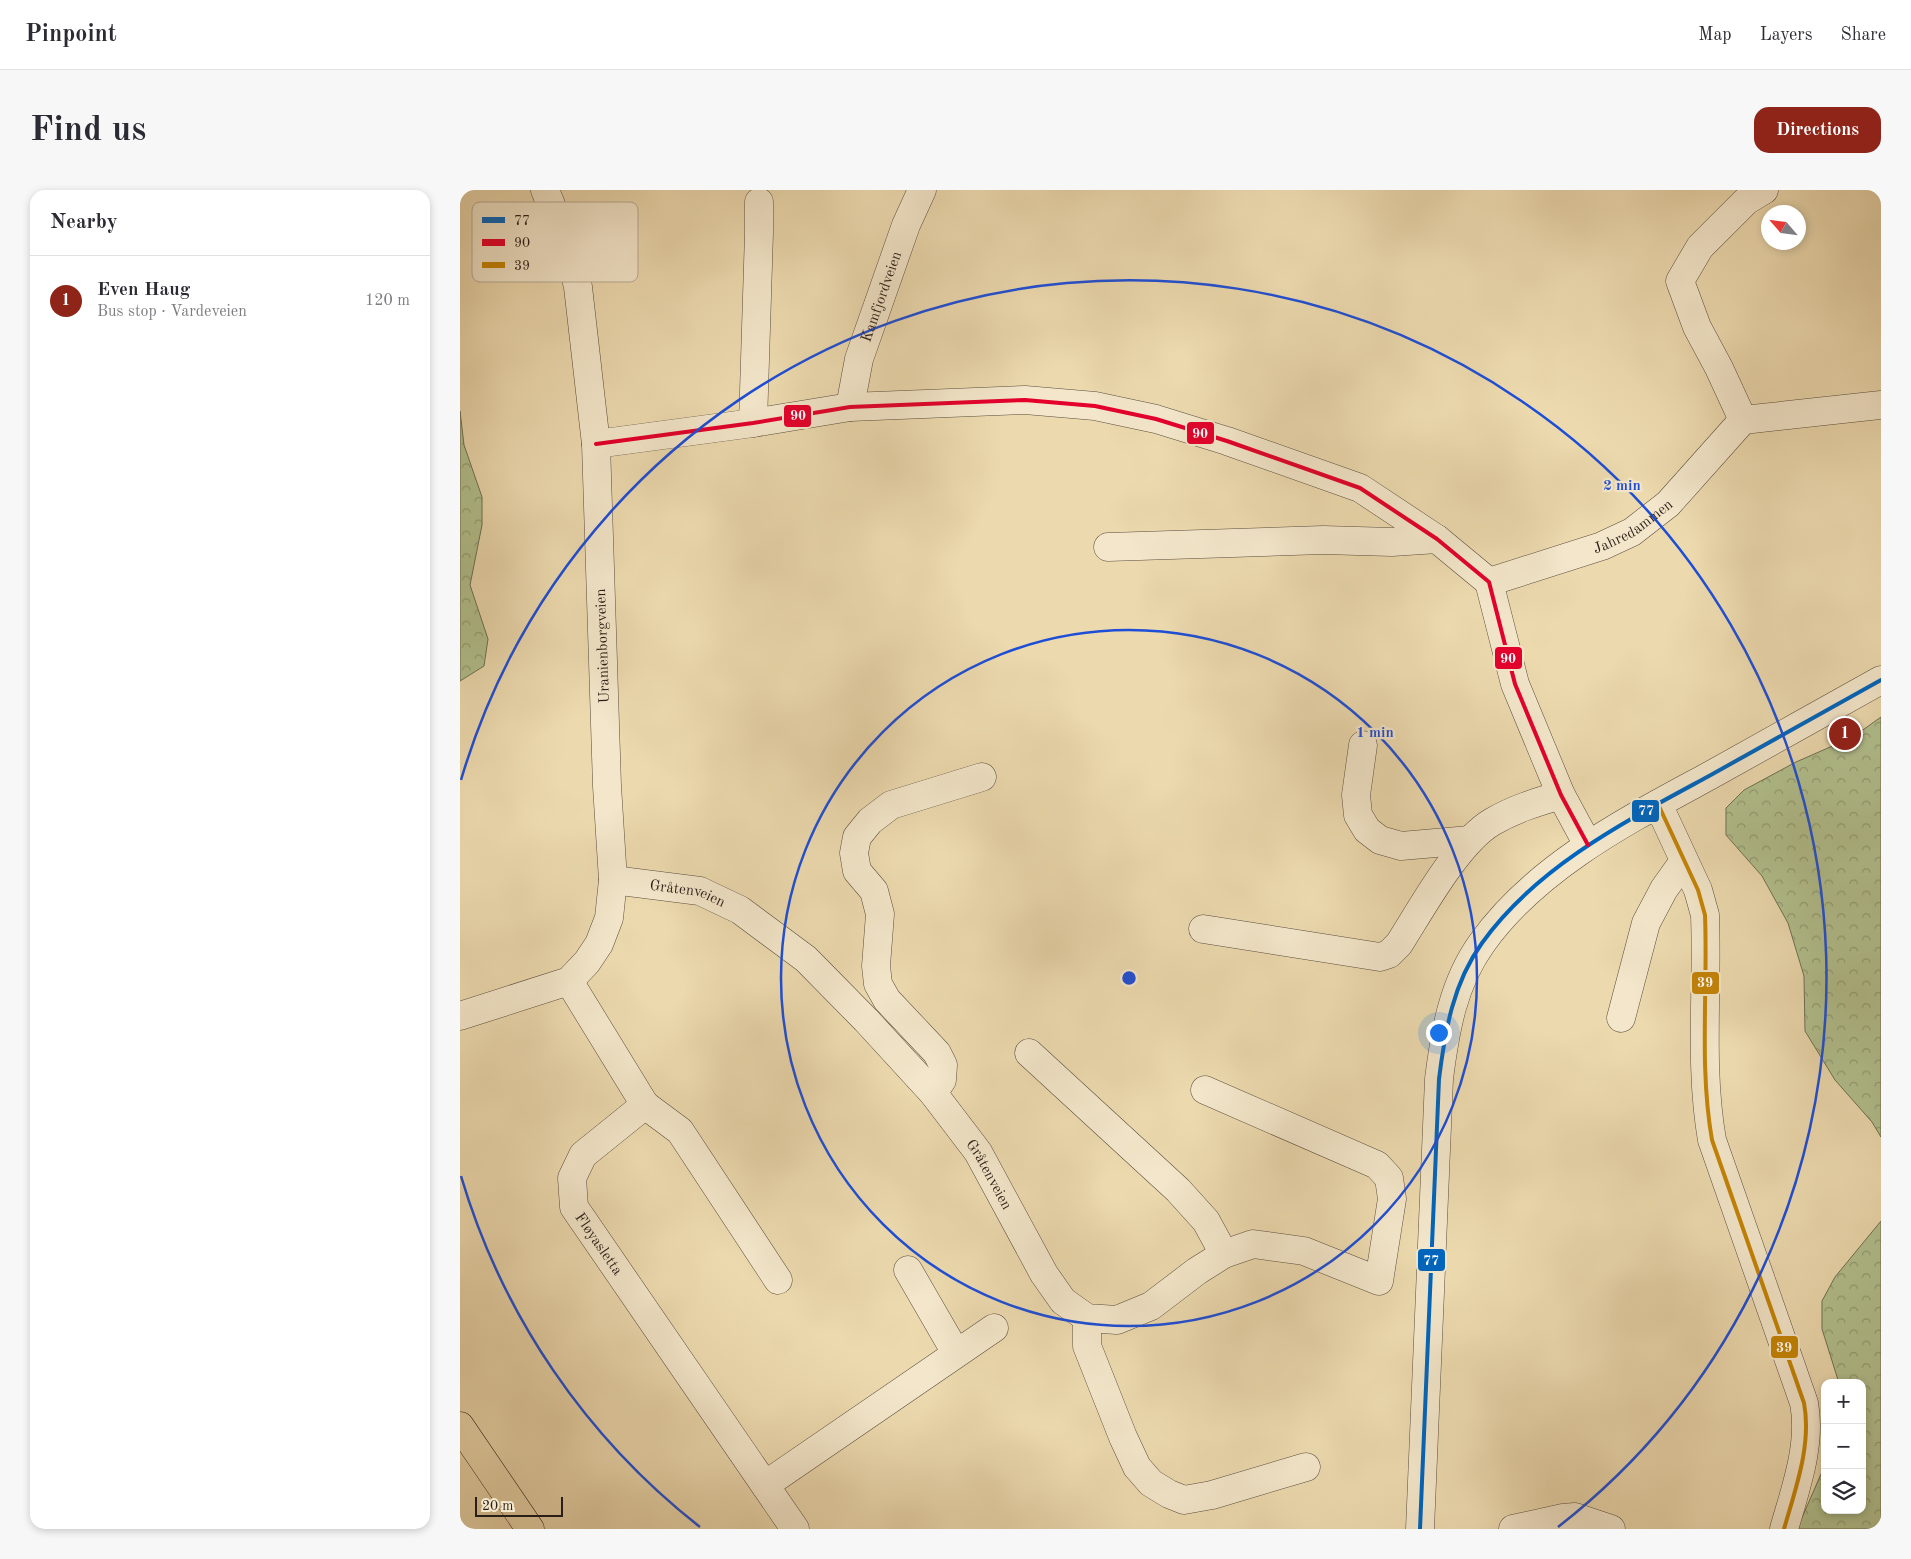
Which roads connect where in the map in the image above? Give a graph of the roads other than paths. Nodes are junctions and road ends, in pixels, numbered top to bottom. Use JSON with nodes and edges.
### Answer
{"nodes":[{"id":1,"x":545,"y":190,"type":"edge"},
{"id":2,"x":922,"y":190,"type":"edge"},
{"id":3,"x":1764,"y":190,"type":"edge"},
{"id":4,"x":550,"y":202,"type":"edge"},
{"id":5,"x":759,"y":202,"type":"dead end"},
{"id":6,"x":577,"y":282,"type":"edge"},
{"id":7,"x":1881,"y":405,"type":"edge"},
{"id":8,"x":850,"y":407,"type":"junction"},
{"id":9,"x":1743,"y":420,"type":"junction"},
{"id":10,"x":753,"y":423,"type":"junction"},
{"id":11,"x":596,"y":444,"type":"junction"},
{"id":12,"x":1437,"y":539,"type":"junction"},
{"id":13,"x":1108,"y":547,"type":"dead end"},
{"id":14,"x":1489,"y":582,"type":"junction"},
{"id":15,"x":1881,"y":680,"type":"edge"},
{"id":16,"x":1363,"y":744,"type":"dead end"},
{"id":17,"x":982,"y":777,"type":"dead end"},
{"id":18,"x":1561,"y":795,"type":"junction"},
{"id":19,"x":1658,"y":804,"type":"junction"},
{"id":20,"x":1470,"y":840,"type":"junction"},
{"id":21,"x":1588,"y":846,"type":"junction"},
{"id":22,"x":1684,"y":861,"type":"junction"},
{"id":23,"x":614,"y":880,"type":"junction"},
{"id":24,"x":1203,"y":929,"type":"dead end"},
{"id":25,"x":569,"y":982,"type":"junction"},
{"id":26,"x":460,"y":1016,"type":"edge"},
{"id":27,"x":1621,"y":1018,"type":"dead end"},
{"id":28,"x":1029,"y":1053,"type":"dead end"},
{"id":29,"x":1205,"y":1090,"type":"dead end"},
{"id":30,"x":933,"y":1093,"type":"junction"},
{"id":31,"x":645,"y":1105,"type":"junction"},
{"id":32,"x":1224,"y":1254,"type":"junction"},
{"id":33,"x":908,"y":1270,"type":"dead end"},
{"id":34,"x":778,"y":1280,"type":"dead end"},
{"id":35,"x":1087,"y":1318,"type":"junction"},
{"id":36,"x":994,"y":1328,"type":"dead end"},
{"id":37,"x":956,"y":1353,"type":"junction"},
{"id":38,"x":460,"y":1426,"type":"edge"},
{"id":39,"x":1306,"y":1466,"type":"dead end"},
{"id":40,"x":765,"y":1484,"type":"junction"},
{"id":41,"x":530,"y":1529,"type":"edge"},
{"id":42,"x":795,"y":1529,"type":"edge"},
{"id":43,"x":1420,"y":1529,"type":"edge"},
{"id":44,"x":1512,"y":1529,"type":"edge"},
{"id":45,"x":1611,"y":1529,"type":"edge"},
{"id":46,"x":1784,"y":1529,"type":"edge"}],
"edges":[{"from":1,"to":4,"type":"street","name":"Uranienborgveien"},
{"from":2,"to":8,"type":"street","name":"Kamfjordveien"},
{"from":3,"to":9,"type":"street"},
{"from":5,"to":10,"type":"street"},
{"from":6,"to":11,"type":"street","name":"Uranienborgveien"},
{"from":7,"to":9,"type":"street"},
{"from":8,"to":10,"type":"street"},
{"from":8,"to":12,"type":"street"},
{"from":9,"to":14,"type":"street","name":"Jahredammen"},
{"from":10,"to":11,"type":"street"},
{"from":11,"to":23,"type":"street","name":"Uranienborgveien"},
{"from":12,"to":13,"type":"street"},
{"from":12,"to":14,"type":"street"},
{"from":14,"to":18,"type":"street"},
{"from":15,"to":19,"type":"street"},
{"from":16,"to":20,"type":"street"},
{"from":17,"to":30,"type":"street"},
{"from":18,"to":20,"type":"street"},
{"from":18,"to":21,"type":"street"},
{"from":19,"to":21,"type":"street"},
{"from":19,"to":22,"type":"street"},
{"from":20,"to":24,"type":"street"},
{"from":21,"to":43,"type":"street"},
{"from":22,"to":27,"type":"street"},
{"from":22,"to":46,"type":"street"},
{"from":23,"to":25,"type":"street","name":"Uranienborgveien"},
{"from":23,"to":30,"type":"street","name":"Gråtenveien"},
{"from":25,"to":26,"type":"street"},
{"from":25,"to":31,"type":"street"},
{"from":28,"to":32,"type":"street"},
{"from":29,"to":32,"type":"street"},
{"from":30,"to":35,"type":"street","name":"Gråtenveien"},
{"from":31,"to":34,"type":"street"},
{"from":31,"to":40,"type":"street","name":"Fløyasletta"},
{"from":32,"to":35,"type":"street"},
{"from":33,"to":37,"type":"street"},
{"from":35,"to":39,"type":"street"},
{"from":36,"to":37,"type":"street"},
{"from":37,"to":40,"type":"street"},
{"from":38,"to":41,"type":"main road"},
{"from":40,"to":42,"type":"street","name":"Fløyasletta"},
{"from":44,"to":45,"type":"street"}]}
